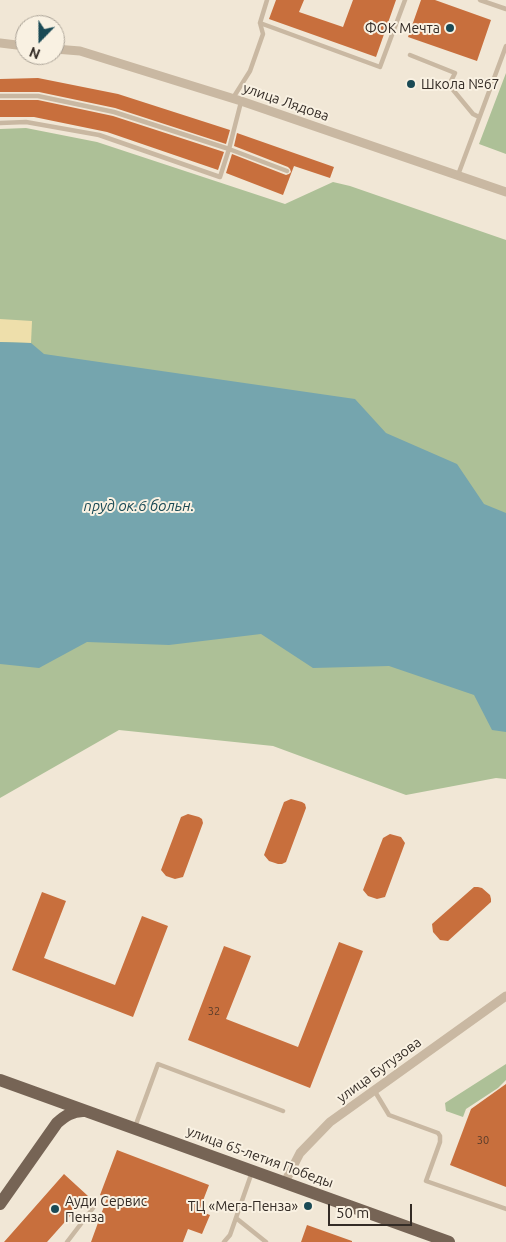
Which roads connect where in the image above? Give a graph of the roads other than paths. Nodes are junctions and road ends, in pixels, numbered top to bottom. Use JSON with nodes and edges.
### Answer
{"nodes":[{"id":1,"x":267,"y":0,"type":"edge"},
{"id":2,"x":405,"y":0,"type":"edge"},
{"id":3,"x":480,"y":0,"type":"edge"},
{"id":4,"x":506,"y":9,"type":"edge"},
{"id":5,"x":260,"y":23,"type":"junction"},
{"id":6,"x":0,"y":43,"type":"edge"},
{"id":7,"x":15,"y":45,"type":"edge"},
{"id":8,"x":506,"y":46,"type":"edge"},
{"id":9,"x":65,"y":50,"type":"edge"},
{"id":10,"x":410,"y":55,"type":"dead end"},
{"id":11,"x":0,"y":96,"type":"edge"},
{"id":12,"x":237,"y":100,"type":"junction"},
{"id":13,"x":479,"y":117,"type":"junction"},
{"id":14,"x":0,"y":123,"type":"edge"},
{"id":15,"x":229,"y":149,"type":"junction"},
{"id":16,"x":287,"y":171,"type":"dead end"},
{"id":17,"x":458,"y":175,"type":"junction"},
{"id":18,"x":506,"y":192,"type":"edge"},
{"id":19,"x":506,"y":996,"type":"edge"},
{"id":20,"x":0,"y":1080,"type":"edge"},
{"id":21,"x":374,"y":1090,"type":"junction"},
{"id":22,"x":283,"y":1111,"type":"dead end"},
{"id":23,"x":88,"y":1112,"type":"junction"},
{"id":24,"x":135,"y":1128,"type":"junction"},
{"id":25,"x":253,"y":1170,"type":"junction"},
{"id":26,"x":285,"y":1182,"type":"junction"},
{"id":27,"x":0,"y":1204,"type":"edge"},
{"id":28,"x":93,"y":1208,"type":"dead end"},
{"id":29,"x":506,"y":1209,"type":"edge"},
{"id":30,"x":236,"y":1218,"type":"junction"},
{"id":31,"x":434,"y":1240,"type":"edge"},
{"id":32,"x":67,"y":1242,"type":"edge"},
{"id":33,"x":224,"y":1242,"type":"edge"},
{"id":34,"x":266,"y":1242,"type":"edge"},
{"id":35,"x":449,"y":1242,"type":"edge"}],
"edges":[{"from":1,"to":5,"type":"lane"},
{"from":2,"to":5,"type":"lane"},
{"from":3,"to":4,"type":"lane"},
{"from":5,"to":12,"type":"lane"},
{"from":6,"to":7,"type":"street"},
{"from":8,"to":13,"type":"lane"},
{"from":9,"to":12,"type":"street","name":"улица Лядова"},
{"from":10,"to":13,"type":"lane"},
{"from":11,"to":15,"type":"lane"},
{"from":12,"to":15,"type":"lane"},
{"from":12,"to":17,"type":"street","name":"улица Лядова"},
{"from":13,"to":17,"type":"lane"},
{"from":14,"to":15,"type":"lane"},
{"from":15,"to":16,"type":"lane"},
{"from":17,"to":18,"type":"street","name":"улица Лядова"},
{"from":19,"to":21,"type":"street","name":"улица Бутузова"},
{"from":20,"to":23,"type":"main road","name":"улица 65-летия Победы"},
{"from":21,"to":26,"type":"street","name":"улица Бутузова"},
{"from":21,"to":29,"type":"lane"},
{"from":22,"to":24,"type":"lane"},
{"from":23,"to":24,"type":"main road","name":"улица 65-летия Победы"},
{"from":23,"to":27,"type":"main road"},
{"from":24,"to":25,"type":"main road","name":"улица 65-летия Победы"},
{"from":25,"to":26,"type":"main road","name":"улица 65-летия Победы"},
{"from":25,"to":30,"type":"lane"},
{"from":26,"to":31,"type":"main road","name":"улица 65-летия Победы"},
{"from":28,"to":32,"type":"lane"},
{"from":30,"to":33,"type":"lane"},
{"from":30,"to":34,"type":"lane"},
{"from":31,"to":35,"type":"main road","name":"улица 65-летия Победы"}]}
